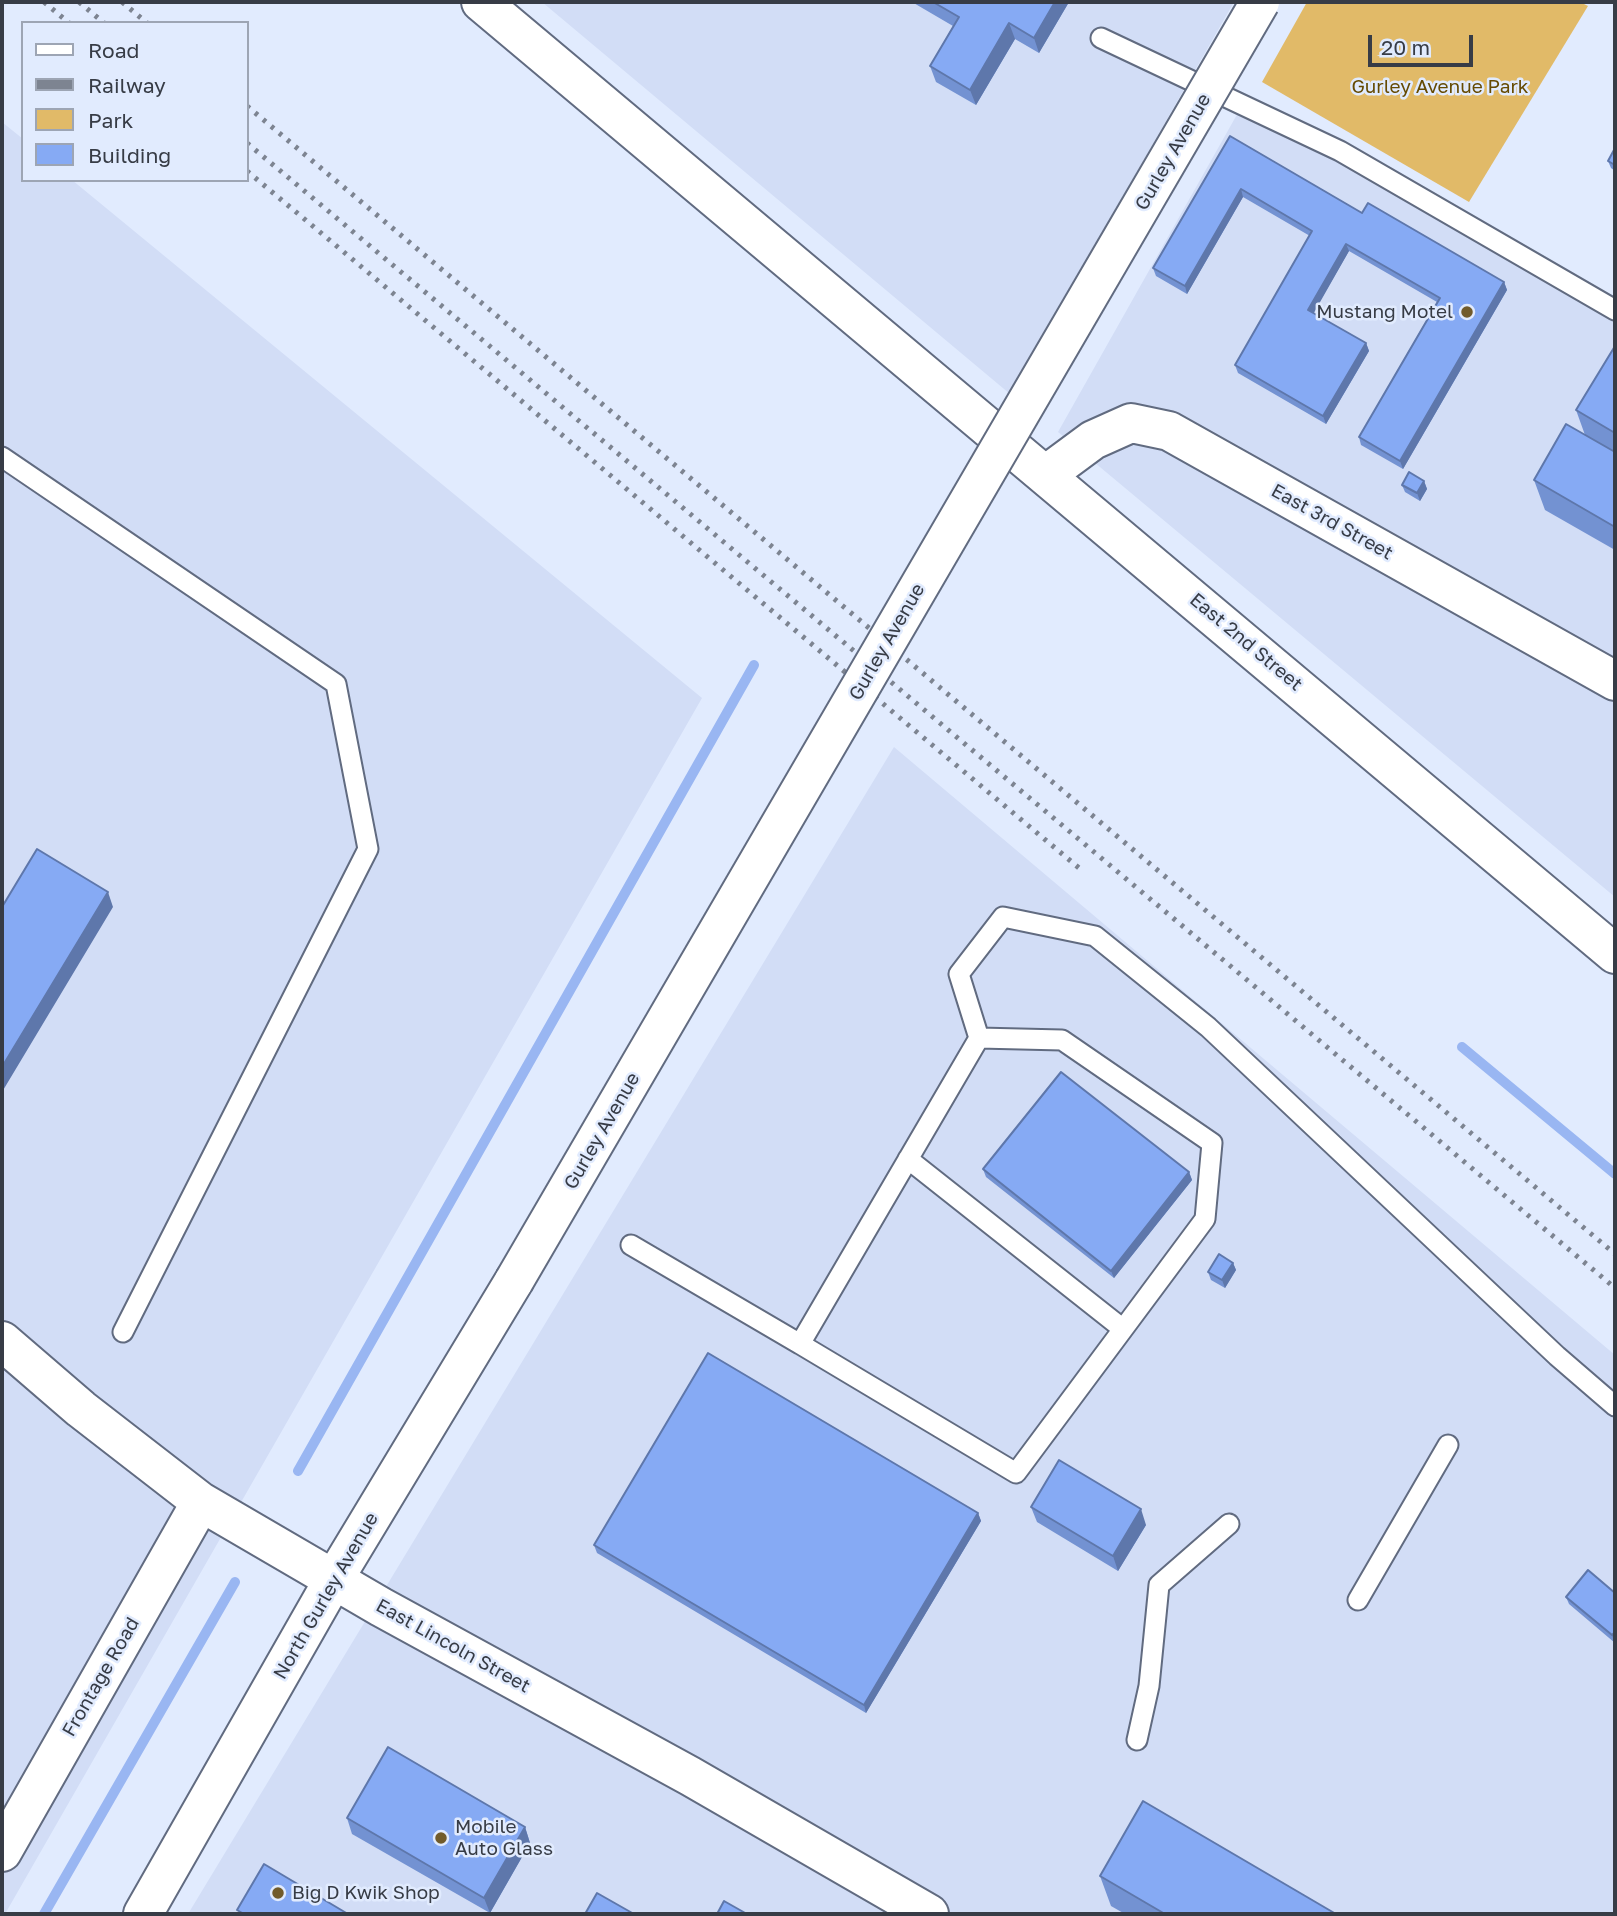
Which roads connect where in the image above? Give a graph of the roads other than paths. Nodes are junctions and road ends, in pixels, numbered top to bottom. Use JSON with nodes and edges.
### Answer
{"nodes":[{"id":1,"x":481,"y":2,"type":"edge"},
{"id":2,"x":1260,"y":2,"type":"edge"},
{"id":3,"x":1101,"y":38,"type":"dead end"},
{"id":4,"x":1615,"y":310,"type":"edge"},
{"id":5,"x":2,"y":457,"type":"edge"},
{"id":6,"x":1047,"y":474,"type":"junction"},
{"id":7,"x":1615,"y":681,"type":"edge"},
{"id":8,"x":1615,"y":954,"type":"edge"},
{"id":9,"x":979,"y":1038,"type":"junction"},
{"id":10,"x":908,"y":1159,"type":"junction"},
{"id":11,"x":631,"y":1245,"type":"dead end"},
{"id":12,"x":514,"y":1281,"type":"joint"},
{"id":13,"x":1123,"y":1329,"type":"junction"},
{"id":14,"x":123,"y":1332,"type":"dead end"},
{"id":15,"x":2,"y":1341,"type":"edge"},
{"id":16,"x":800,"y":1344,"type":"junction"},
{"id":17,"x":1615,"y":1406,"type":"edge"},
{"id":18,"x":1448,"y":1445,"type":"dead end"},
{"id":19,"x":201,"y":1502,"type":"junction"},
{"id":20,"x":1229,"y":1524,"type":"dead end"},
{"id":21,"x":334,"y":1579,"type":"junction"},
{"id":22,"x":1357,"y":1600,"type":"dead end"},
{"id":23,"x":1137,"y":1740,"type":"dead end"},
{"id":24,"x":2,"y":1852,"type":"edge"},
{"id":25,"x":143,"y":1914,"type":"edge"},
{"id":26,"x":929,"y":1914,"type":"edge"}],
"edges":[{"from":1,"to":6,"type":"street","name":"East 2nd Street"},
{"from":2,"to":12,"type":"street","name":"Gurley Avenue","bridge":true},
{"from":3,"to":4,"type":"lane"},
{"from":5,"to":14,"type":"lane"},
{"from":6,"to":7,"type":"street","name":"East 3rd Street"},
{"from":6,"to":8,"type":"street","name":"East 2nd Street"},
{"from":9,"to":10,"type":"lane"},
{"from":9,"to":13,"type":"lane"},
{"from":9,"to":17,"type":"lane"},
{"from":10,"to":13,"type":"lane"},
{"from":10,"to":16,"type":"lane"},
{"from":11,"to":16,"type":"lane"},
{"from":12,"to":21,"type":"street","name":"North Gurley Avenue"},
{"from":13,"to":16,"type":"lane"},
{"from":15,"to":19,"type":"street","name":"East Lincoln Street"},
{"from":18,"to":22,"type":"lane"},
{"from":19,"to":21,"type":"street","name":"East Lincoln Street"},
{"from":19,"to":24,"type":"street","name":"Frontage Road"},
{"from":20,"to":23,"type":"lane"},
{"from":21,"to":25,"type":"street","name":"North Gurley Avenue"},
{"from":21,"to":26,"type":"street","name":"East Lincoln Street"}]}
